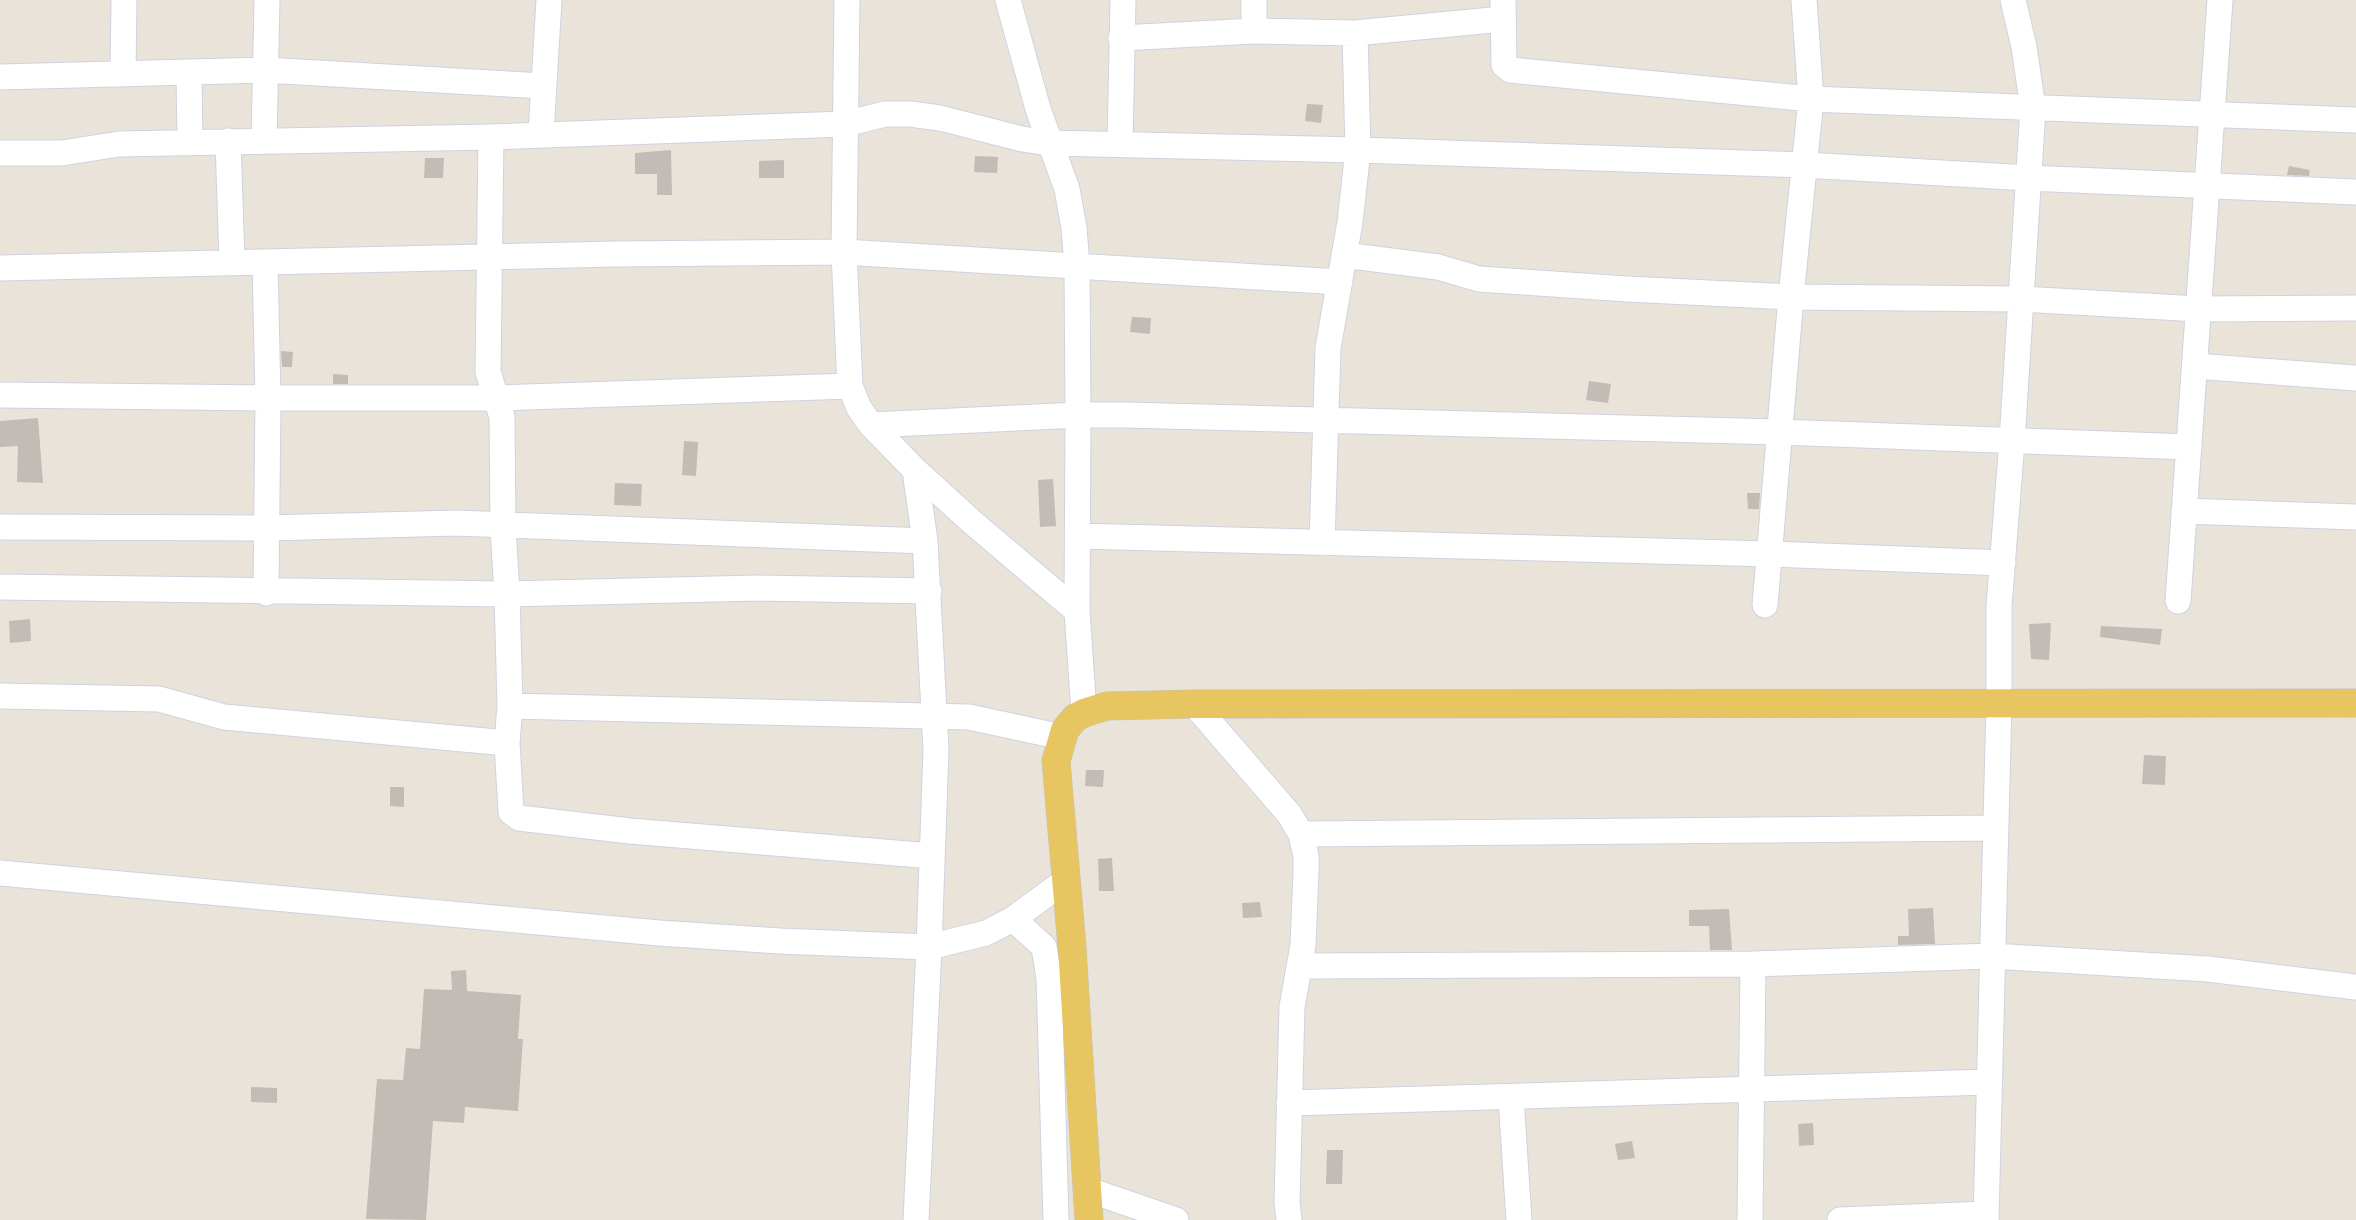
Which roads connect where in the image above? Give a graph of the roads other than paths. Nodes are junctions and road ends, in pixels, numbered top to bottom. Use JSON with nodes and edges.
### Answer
{"nodes":[{"id":1,"x":124,"y":0,"type":"edge"},
{"id":2,"x":267,"y":0,"type":"edge"},
{"id":3,"x":549,"y":0,"type":"edge"},
{"id":4,"x":553,"y":0,"type":"edge"},
{"id":5,"x":847,"y":0,"type":"edge"},
{"id":6,"x":1008,"y":0,"type":"edge"},
{"id":7,"x":1123,"y":0,"type":"edge"},
{"id":8,"x":1254,"y":0,"type":"edge"},
{"id":9,"x":1804,"y":0,"type":"edge"},
{"id":10,"x":2013,"y":0,"type":"edge"},
{"id":11,"x":2220,"y":0,"type":"edge"},
{"id":12,"x":1503,"y":9,"type":"edge"},
{"id":13,"x":1254,"y":31,"type":"junction"},
{"id":14,"x":1356,"y":33,"type":"junction"},
{"id":15,"x":1121,"y":38,"type":"junction"},
{"id":16,"x":265,"y":70,"type":"junction"},
{"id":17,"x":189,"y":73,"type":"junction"},
{"id":18,"x":123,"y":74,"type":"junction"},
{"id":19,"x":0,"y":77,"type":"edge"},
{"id":20,"x":543,"y":86,"type":"junction"},
{"id":21,"x":1811,"y":99,"type":"junction"},
{"id":22,"x":2033,"y":108,"type":"junction"},
{"id":23,"x":2212,"y":114,"type":"junction"},
{"id":24,"x":2356,"y":120,"type":"edge"},
{"id":25,"x":845,"y":124,"type":"junction"},
{"id":26,"x":541,"y":134,"type":"junction"},
{"id":27,"x":491,"y":137,"type":"junction"},
{"id":28,"x":228,"y":141,"type":"junction"},
{"id":29,"x":264,"y":141,"type":"junction"},
{"id":30,"x":190,"y":143,"type":"junction"},
{"id":31,"x":1049,"y":143,"type":"junction"},
{"id":32,"x":1120,"y":144,"type":"junction"},
{"id":33,"x":1358,"y":150,"type":"junction"},
{"id":34,"x":0,"y":153,"type":"edge"},
{"id":35,"x":1805,"y":165,"type":"junction"},
{"id":36,"x":2028,"y":178,"type":"junction"},
{"id":37,"x":2207,"y":185,"type":"junction"},
{"id":38,"x":2356,"y":192,"type":"edge"},
{"id":39,"x":844,"y":252,"type":"junction"},
{"id":40,"x":1344,"y":255,"type":"junction"},
{"id":41,"x":490,"y":257,"type":"junction"},
{"id":42,"x":232,"y":262,"type":"junction"},
{"id":43,"x":265,"y":262,"type":"junction"},
{"id":44,"x":1077,"y":265,"type":"junction"},
{"id":45,"x":0,"y":268,"type":"edge"},
{"id":46,"x":1340,"y":282,"type":"junction"},
{"id":47,"x":1791,"y":297,"type":"junction"},
{"id":48,"x":2021,"y":299,"type":"junction"},
{"id":49,"x":2199,"y":308,"type":"junction"},
{"id":50,"x":2356,"y":308,"type":"edge"},
{"id":51,"x":2195,"y":366,"type":"junction"},
{"id":52,"x":2356,"y":378,"type":"edge"},
{"id":53,"x":850,"y":386,"type":"junction"},
{"id":54,"x":0,"y":394,"type":"edge"},
{"id":55,"x":268,"y":398,"type":"junction"},
{"id":56,"x":497,"y":398,"type":"junction"},
{"id":57,"x":1078,"y":415,"type":"junction"},
{"id":58,"x":1326,"y":421,"type":"junction"},
{"id":59,"x":872,"y":425,"type":"junction"},
{"id":60,"x":1780,"y":432,"type":"junction"},
{"id":61,"x":2012,"y":441,"type":"junction"},
{"id":62,"x":2189,"y":447,"type":"junction"},
{"id":63,"x":915,"y":470,"type":"junction"},
{"id":64,"x":2184,"y":512,"type":"junction"},
{"id":65,"x":2356,"y":517,"type":"edge"},
{"id":66,"x":0,"y":527,"type":"edge"},
{"id":67,"x":503,"y":527,"type":"junction"},
{"id":68,"x":267,"y":528,"type":"junction"},
{"id":69,"x":1078,"y":536,"type":"junction"},
{"id":70,"x":925,"y":541,"type":"junction"},
{"id":71,"x":1322,"y":543,"type":"junction"},
{"id":72,"x":1771,"y":554,"type":"junction"},
{"id":73,"x":2003,"y":563,"type":"junction"},
{"id":74,"x":0,"y":587,"type":"edge"},
{"id":75,"x":929,"y":591,"type":"junction"},
{"id":76,"x":266,"y":592,"type":"junction"},
{"id":77,"x":507,"y":594,"type":"junction"},
{"id":78,"x":2178,"y":601,"type":"dead end"},
{"id":79,"x":1765,"y":605,"type":"dead end"},
{"id":80,"x":1077,"y":611,"type":"junction"},
{"id":81,"x":0,"y":696,"type":"edge"},
{"id":82,"x":2356,"y":702,"type":"edge"},
{"id":83,"x":1999,"y":703,"type":"junction"},
{"id":84,"x":1194,"y":704,"type":"junction"},
{"id":85,"x":510,"y":706,"type":"junction"},
{"id":86,"x":1084,"y":713,"type":"junction"},
{"id":87,"x":936,"y":716,"type":"junction"},
{"id":88,"x":1062,"y":737,"type":"junction"},
{"id":89,"x":507,"y":743,"type":"junction"},
{"id":90,"x":1996,"y":828,"type":"junction"},
{"id":91,"x":1301,"y":834,"type":"junction"},
{"id":92,"x":932,"y":856,"type":"junction"},
{"id":93,"x":0,"y":874,"type":"edge"},
{"id":94,"x":1066,"y":880,"type":"junction"},
{"id":95,"x":1013,"y":919,"type":"junction"},
{"id":96,"x":929,"y":946,"type":"junction"},
{"id":97,"x":1992,"y":956,"type":"junction"},
{"id":98,"x":1753,"y":964,"type":"junction"},
{"id":99,"x":1299,"y":966,"type":"junction"},
{"id":100,"x":2356,"y":987,"type":"edge"},
{"id":101,"x":1989,"y":1082,"type":"junction"},
{"id":102,"x":1750,"y":1090,"type":"junction"},
{"id":103,"x":1512,"y":1098,"type":"junction"},
{"id":104,"x":1288,"y":1103,"type":"junction"},
{"id":105,"x":1086,"y":1189,"type":"junction"},
{"id":106,"x":1986,"y":1217,"type":"edge"},
{"id":107,"x":916,"y":1220,"type":"edge"},
{"id":108,"x":1056,"y":1220,"type":"edge"},
{"id":109,"x":1089,"y":1220,"type":"edge"},
{"id":110,"x":1176,"y":1220,"type":"edge"},
{"id":111,"x":1289,"y":1220,"type":"edge"},
{"id":112,"x":1519,"y":1220,"type":"edge"},
{"id":113,"x":1750,"y":1220,"type":"edge"},
{"id":114,"x":1840,"y":1220,"type":"edge"}],
"edges":[{"from":1,"to":18,"type":"street"},
{"from":2,"to":16,"type":"street"},
{"from":3,"to":4,"type":"street"},
{"from":3,"to":20,"type":"street"},
{"from":5,"to":25,"type":"street"},
{"from":6,"to":31,"type":"street"},
{"from":7,"to":15,"type":"street"},
{"from":8,"to":13,"type":"street"},
{"from":9,"to":21,"type":"street"},
{"from":10,"to":22,"type":"street"},
{"from":11,"to":23,"type":"street"},
{"from":12,"to":14,"type":"street"},
{"from":12,"to":21,"type":"street"},
{"from":13,"to":14,"type":"street"},
{"from":13,"to":15,"type":"street"},
{"from":14,"to":33,"type":"street"},
{"from":15,"to":32,"type":"street"},
{"from":16,"to":17,"type":"street"},
{"from":16,"to":20,"type":"street"},
{"from":16,"to":29,"type":"street"},
{"from":17,"to":18,"type":"street"},
{"from":17,"to":30,"type":"street"},
{"from":18,"to":19,"type":"street"},
{"from":20,"to":26,"type":"street"},
{"from":21,"to":22,"type":"street"},
{"from":21,"to":35,"type":"street"},
{"from":22,"to":23,"type":"street"},
{"from":22,"to":36,"type":"street"},
{"from":23,"to":24,"type":"street"},
{"from":23,"to":37,"type":"street"},
{"from":25,"to":26,"type":"street"},
{"from":25,"to":31,"type":"street"},
{"from":25,"to":39,"type":"street"},
{"from":26,"to":27,"type":"street"},
{"from":27,"to":29,"type":"street"},
{"from":27,"to":41,"type":"street"},
{"from":28,"to":29,"type":"street"},
{"from":28,"to":30,"type":"street"},
{"from":28,"to":42,"type":"street"},
{"from":30,"to":34,"type":"street"},
{"from":31,"to":32,"type":"street"},
{"from":31,"to":44,"type":"street"},
{"from":32,"to":33,"type":"street"},
{"from":33,"to":35,"type":"street"},
{"from":33,"to":40,"type":"street"},
{"from":35,"to":36,"type":"street"},
{"from":35,"to":47,"type":"street"},
{"from":36,"to":37,"type":"street"},
{"from":36,"to":48,"type":"street"},
{"from":37,"to":38,"type":"street"},
{"from":37,"to":49,"type":"street"},
{"from":39,"to":41,"type":"street"},
{"from":39,"to":44,"type":"street"},
{"from":39,"to":53,"type":"street"},
{"from":40,"to":46,"type":"street"},
{"from":40,"to":47,"type":"street"},
{"from":41,"to":43,"type":"street"},
{"from":41,"to":56,"type":"street"},
{"from":42,"to":43,"type":"street"},
{"from":42,"to":45,"type":"street"},
{"from":43,"to":55,"type":"street"},
{"from":44,"to":46,"type":"street"},
{"from":44,"to":57,"type":"street"},
{"from":46,"to":58,"type":"street"},
{"from":47,"to":48,"type":"street"},
{"from":47,"to":60,"type":"street"},
{"from":48,"to":49,"type":"street"},
{"from":48,"to":61,"type":"street"},
{"from":49,"to":50,"type":"street"},
{"from":49,"to":51,"type":"street"},
{"from":51,"to":52,"type":"street"},
{"from":51,"to":62,"type":"street"},
{"from":53,"to":56,"type":"street"},
{"from":53,"to":59,"type":"street"},
{"from":54,"to":55,"type":"street"},
{"from":55,"to":56,"type":"street"},
{"from":55,"to":68,"type":"street"},
{"from":56,"to":67,"type":"street"},
{"from":57,"to":58,"type":"street"},
{"from":57,"to":59,"type":"street"},
{"from":57,"to":69,"type":"street"},
{"from":58,"to":60,"type":"street"},
{"from":58,"to":71,"type":"street"},
{"from":59,"to":63,"type":"street"},
{"from":60,"to":61,"type":"street"},
{"from":60,"to":72,"type":"street"},
{"from":61,"to":62,"type":"street"},
{"from":61,"to":73,"type":"street"},
{"from":62,"to":64,"type":"street"},
{"from":63,"to":70,"type":"street"},
{"from":63,"to":80,"type":"street"},
{"from":64,"to":65,"type":"street"},
{"from":64,"to":78,"type":"street"},
{"from":66,"to":68,"type":"street"},
{"from":67,"to":68,"type":"street"},
{"from":67,"to":70,"type":"street"},
{"from":67,"to":77,"type":"street"},
{"from":68,"to":76,"type":"street"},
{"from":69,"to":71,"type":"street"},
{"from":69,"to":80,"type":"street"},
{"from":70,"to":75,"type":"street"},
{"from":71,"to":72,"type":"street"},
{"from":72,"to":73,"type":"street"},
{"from":72,"to":79,"type":"street"},
{"from":73,"to":83,"type":"street"},
{"from":74,"to":76,"type":"street"},
{"from":75,"to":77,"type":"street"},
{"from":75,"to":87,"type":"street"},
{"from":76,"to":77,"type":"street"},
{"from":77,"to":85,"type":"street"},
{"from":80,"to":86,"type":"street"},
{"from":81,"to":89,"type":"street"},
{"from":82,"to":83,"type":"main road"},
{"from":83,"to":84,"type":"main road"},
{"from":83,"to":90,"type":"street"},
{"from":84,"to":86,"type":"main road"},
{"from":84,"to":91,"type":"street"},
{"from":85,"to":87,"type":"street"},
{"from":85,"to":89,"type":"street"},
{"from":86,"to":88,"type":"main road"},
{"from":87,"to":88,"type":"street"},
{"from":87,"to":92,"type":"street"},
{"from":88,"to":94,"type":"main road"},
{"from":89,"to":92,"type":"street"},
{"from":90,"to":91,"type":"street"},
{"from":90,"to":97,"type":"street"},
{"from":91,"to":99,"type":"street"},
{"from":92,"to":96,"type":"street"},
{"from":93,"to":96,"type":"street"},
{"from":94,"to":95,"type":"street"},
{"from":94,"to":105,"type":"main road"},
{"from":95,"to":96,"type":"street"},
{"from":95,"to":108,"type":"street"},
{"from":96,"to":107,"type":"street"},
{"from":97,"to":98,"type":"street"},
{"from":97,"to":100,"type":"street"},
{"from":97,"to":101,"type":"street"},
{"from":98,"to":99,"type":"street"},
{"from":98,"to":102,"type":"street"},
{"from":99,"to":104,"type":"street"},
{"from":101,"to":102,"type":"street"},
{"from":101,"to":106,"type":"street"},
{"from":102,"to":103,"type":"street"},
{"from":102,"to":113,"type":"street"},
{"from":103,"to":104,"type":"street"},
{"from":103,"to":112,"type":"street"},
{"from":104,"to":111,"type":"street"},
{"from":105,"to":109,"type":"main road"},
{"from":105,"to":110,"type":"street"},
{"from":106,"to":114,"type":"street"}]}
